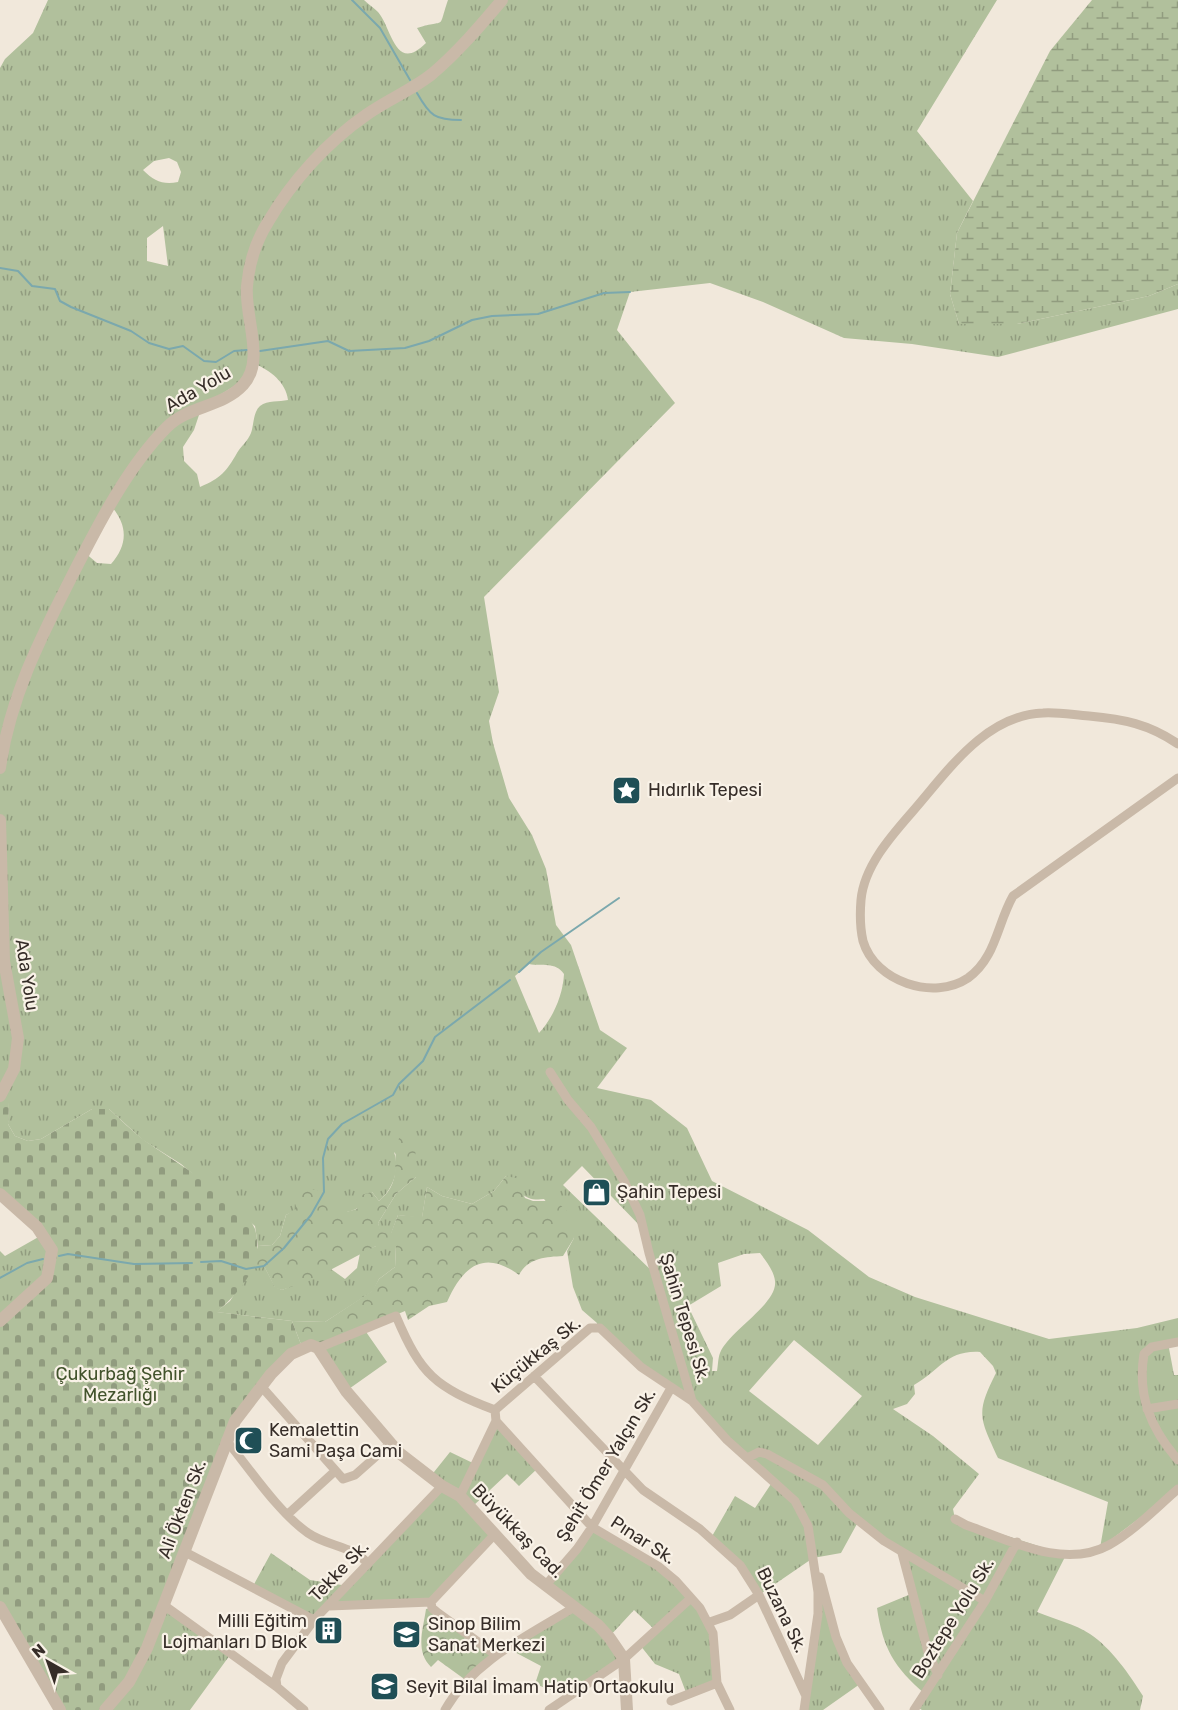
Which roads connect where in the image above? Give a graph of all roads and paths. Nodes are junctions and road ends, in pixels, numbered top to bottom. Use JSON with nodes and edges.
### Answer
{"nodes":[{"id":1,"x":502,"y":0,"type":"edge"},
{"id":2,"x":1178,"y":744,"type":"edge"},
{"id":3,"x":0,"y":768,"type":"edge"},
{"id":4,"x":1178,"y":778,"type":"edge"},
{"id":5,"x":0,"y":820,"type":"edge"},
{"id":6,"x":550,"y":1072,"type":"dead end"},
{"id":7,"x":0,"y":1096,"type":"edge"},
{"id":8,"x":0,"y":1194,"type":"edge"},
{"id":9,"x":0,"y":1321,"type":"edge"},
{"id":10,"x":1178,"y":1342,"type":"edge"},
{"id":11,"x":318,"y":1348,"type":"junction"},
{"id":12,"x":534,"y":1376,"type":"junction"},
{"id":13,"x":261,"y":1386,"type":"junction"},
{"id":14,"x":671,"y":1388,"type":"junction"},
{"id":15,"x":692,"y":1401,"type":"junction"},
{"id":16,"x":1178,"y":1404,"type":"edge"},
{"id":17,"x":1147,"y":1408,"type":"junction"},
{"id":18,"x":495,"y":1410,"type":"junction"},
{"id":19,"x":496,"y":1422,"type":"junction"},
{"id":20,"x":226,"y":1440,"type":"junction"},
{"id":21,"x":390,"y":1444,"type":"junction"},
{"id":22,"x":747,"y":1458,"type":"junction"},
{"id":23,"x":1178,"y":1460,"type":"edge"},
{"id":24,"x":622,"y":1470,"type":"junction"},
{"id":25,"x":334,"y":1472,"type":"junction"},
{"id":26,"x":442,"y":1486,"type":"junction"},
{"id":27,"x":1178,"y":1489,"type":"edge"},
{"id":28,"x":460,"y":1496,"type":"junction"},
{"id":29,"x":288,"y":1514,"type":"junction"},
{"id":30,"x":955,"y":1519,"type":"dead end"},
{"id":31,"x":592,"y":1527,"type":"junction"},
{"id":32,"x":495,"y":1534,"type":"junction"},
{"id":33,"x":1017,"y":1542,"type":"junction"},
{"id":34,"x":185,"y":1552,"type":"junction"},
{"id":35,"x":902,"y":1553,"type":"junction"},
{"id":36,"x":368,"y":1564,"type":"junction"},
{"id":37,"x":814,"y":1564,"type":"junction"},
{"id":38,"x":545,"y":1586,"type":"junction"},
{"id":39,"x":759,"y":1595,"type":"junction"},
{"id":40,"x":691,"y":1598,"type":"junction"},
{"id":41,"x":985,"y":1601,"type":"junction"},
{"id":42,"x":431,"y":1602,"type":"junction"},
{"id":43,"x":165,"y":1606,"type":"junction"},
{"id":44,"x":329,"y":1606,"type":"junction"},
{"id":45,"x":0,"y":1607,"type":"edge"},
{"id":46,"x":573,"y":1608,"type":"junction"},
{"id":47,"x":314,"y":1620,"type":"junction"},
{"id":48,"x":710,"y":1622,"type":"junction"},
{"id":49,"x":496,"y":1655,"type":"junction"},
{"id":50,"x":624,"y":1659,"type":"junction"},
{"id":51,"x":938,"y":1675,"type":"junction"},
{"id":52,"x":717,"y":1683,"type":"junction"},
{"id":53,"x":278,"y":1687,"type":"junction"},
{"id":54,"x":806,"y":1696,"type":"junction"},
{"id":55,"x":671,"y":1701,"type":"dead end"},
{"id":56,"x":730,"y":1709,"type":"edge"},
{"id":57,"x":60,"y":1710,"type":"edge"},
{"id":58,"x":105,"y":1710,"type":"edge"},
{"id":59,"x":304,"y":1710,"type":"edge"},
{"id":60,"x":445,"y":1710,"type":"edge"},
{"id":61,"x":549,"y":1710,"type":"edge"},
{"id":62,"x":627,"y":1710,"type":"edge"},
{"id":63,"x":804,"y":1710,"type":"edge"},
{"id":64,"x":880,"y":1710,"type":"edge"},
{"id":65,"x":914,"y":1710,"type":"edge"}],
"edges":[{"from":1,"to":3,"type":"street","name":"Ada Yolu"},
{"from":2,"to":4,"type":"street"},
{"from":5,"to":7,"type":"street","name":"Ada Yolu"},
{"from":6,"to":15,"type":"street","name":"Şahin Tepesi Sk."},
{"from":8,"to":9,"type":"street"},
{"from":10,"to":17,"type":"street"},
{"from":11,"to":13,"type":"street","name":"Ali Ökten Sk."},
{"from":11,"to":18,"type":"street"},
{"from":11,"to":21,"type":"street","name":"Büyükkaş Cad."},
{"from":12,"to":14,"type":"street","name":"Küçükkaş Sk."},
{"from":12,"to":18,"type":"street","name":"Küçükkaş Sk."},
{"from":12,"to":24,"type":"street","name":"Buzana Sk."},
{"from":13,"to":20,"type":"street","name":"Ali Ökten Sk."},
{"from":13,"to":25,"type":"street"},
{"from":14,"to":15,"type":"street","name":"Küçükkaş Sk."},
{"from":14,"to":24,"type":"street","name":"Şehit Ömer Yalçın Sk."},
{"from":15,"to":22,"type":"street","name":"Şahin Tepesi Sk."},
{"from":16,"to":17,"type":"street"},
{"from":17,"to":23,"type":"street"},
{"from":18,"to":19,"type":"street","name":"Küçükkaş Sk."},
{"from":19,"to":28,"type":"street"},
{"from":19,"to":31,"type":"street","name":"Pınar Sk."},
{"from":20,"to":29,"type":"street"},
{"from":20,"to":34,"type":"street","name":"Ali Ökten Sk."},
{"from":21,"to":25,"type":"street"},
{"from":21,"to":26,"type":"street","name":"Büyükkaş Cad."},
{"from":22,"to":35,"type":"street"},
{"from":22,"to":37,"type":"street","name":"Şahin Tepesi Sk."},
{"from":24,"to":31,"type":"street","name":"Şehit Ömer Yalçın Sk."},
{"from":24,"to":39,"type":"street","name":"Buzana Sk."},
{"from":25,"to":29,"type":"street"},
{"from":26,"to":28,"type":"street","name":"Büyükkaş Cad."},
{"from":26,"to":36,"type":"street","name":"Tekke Sk."},
{"from":27,"to":33,"type":"street"},
{"from":28,"to":32,"type":"street","name":"Büyükkaş Cad."},
{"from":29,"to":36,"type":"street"},
{"from":30,"to":33,"type":"street"},
{"from":31,"to":38,"type":"street","name":"Şehit Ömer Yalçın Sk."},
{"from":31,"to":40,"type":"street","name":"Pınar Sk."},
{"from":32,"to":38,"type":"street","name":"Büyükkaş Cad."},
{"from":32,"to":42,"type":"street"},
{"from":33,"to":41,"type":"street","name":"Boztepe Yolu Sk."},
{"from":34,"to":43,"type":"street","name":"Ali Ökten Sk."},
{"from":34,"to":47,"type":"street"},
{"from":35,"to":41,"type":"street"},
{"from":35,"to":51,"type":"street"},
{"from":36,"to":44,"type":"street","name":"Tekke Sk."},
{"from":37,"to":54,"type":"street","name":"Şahin Tepesi Sk."},
{"from":37,"to":64,"type":"street"},
{"from":38,"to":46,"type":"street","name":"Büyükkaş Cad."},
{"from":39,"to":48,"type":"street"},
{"from":39,"to":54,"type":"street","name":"Buzana Sk."},
{"from":40,"to":48,"type":"street","name":"Pınar Sk."},
{"from":40,"to":50,"type":"street"},
{"from":41,"to":51,"type":"street","name":"Boztepe Yolu Sk."},
{"from":42,"to":44,"type":"street"},
{"from":42,"to":49,"type":"street"},
{"from":43,"to":53,"type":"street"},
{"from":43,"to":58,"type":"street","name":"Ali Ökten Sk."},
{"from":44,"to":47,"type":"street","name":"Tekke Sk."},
{"from":45,"to":57,"type":"street"},
{"from":46,"to":49,"type":"street"},
{"from":46,"to":50,"type":"street","name":"Büyükkaş Cad."},
{"from":47,"to":53,"type":"street","name":"Tekke Sk."},
{"from":48,"to":52,"type":"street","name":"Pınar Sk."},
{"from":49,"to":60,"type":"street"},
{"from":50,"to":61,"type":"street"},
{"from":50,"to":62,"type":"street"},
{"from":51,"to":65,"type":"street","name":"Boztepe Yolu Sk."},
{"from":52,"to":55,"type":"street"},
{"from":52,"to":56,"type":"street","name":"Pınar Sk."},
{"from":53,"to":59,"type":"street"},
{"from":54,"to":63,"type":"street"}]}
